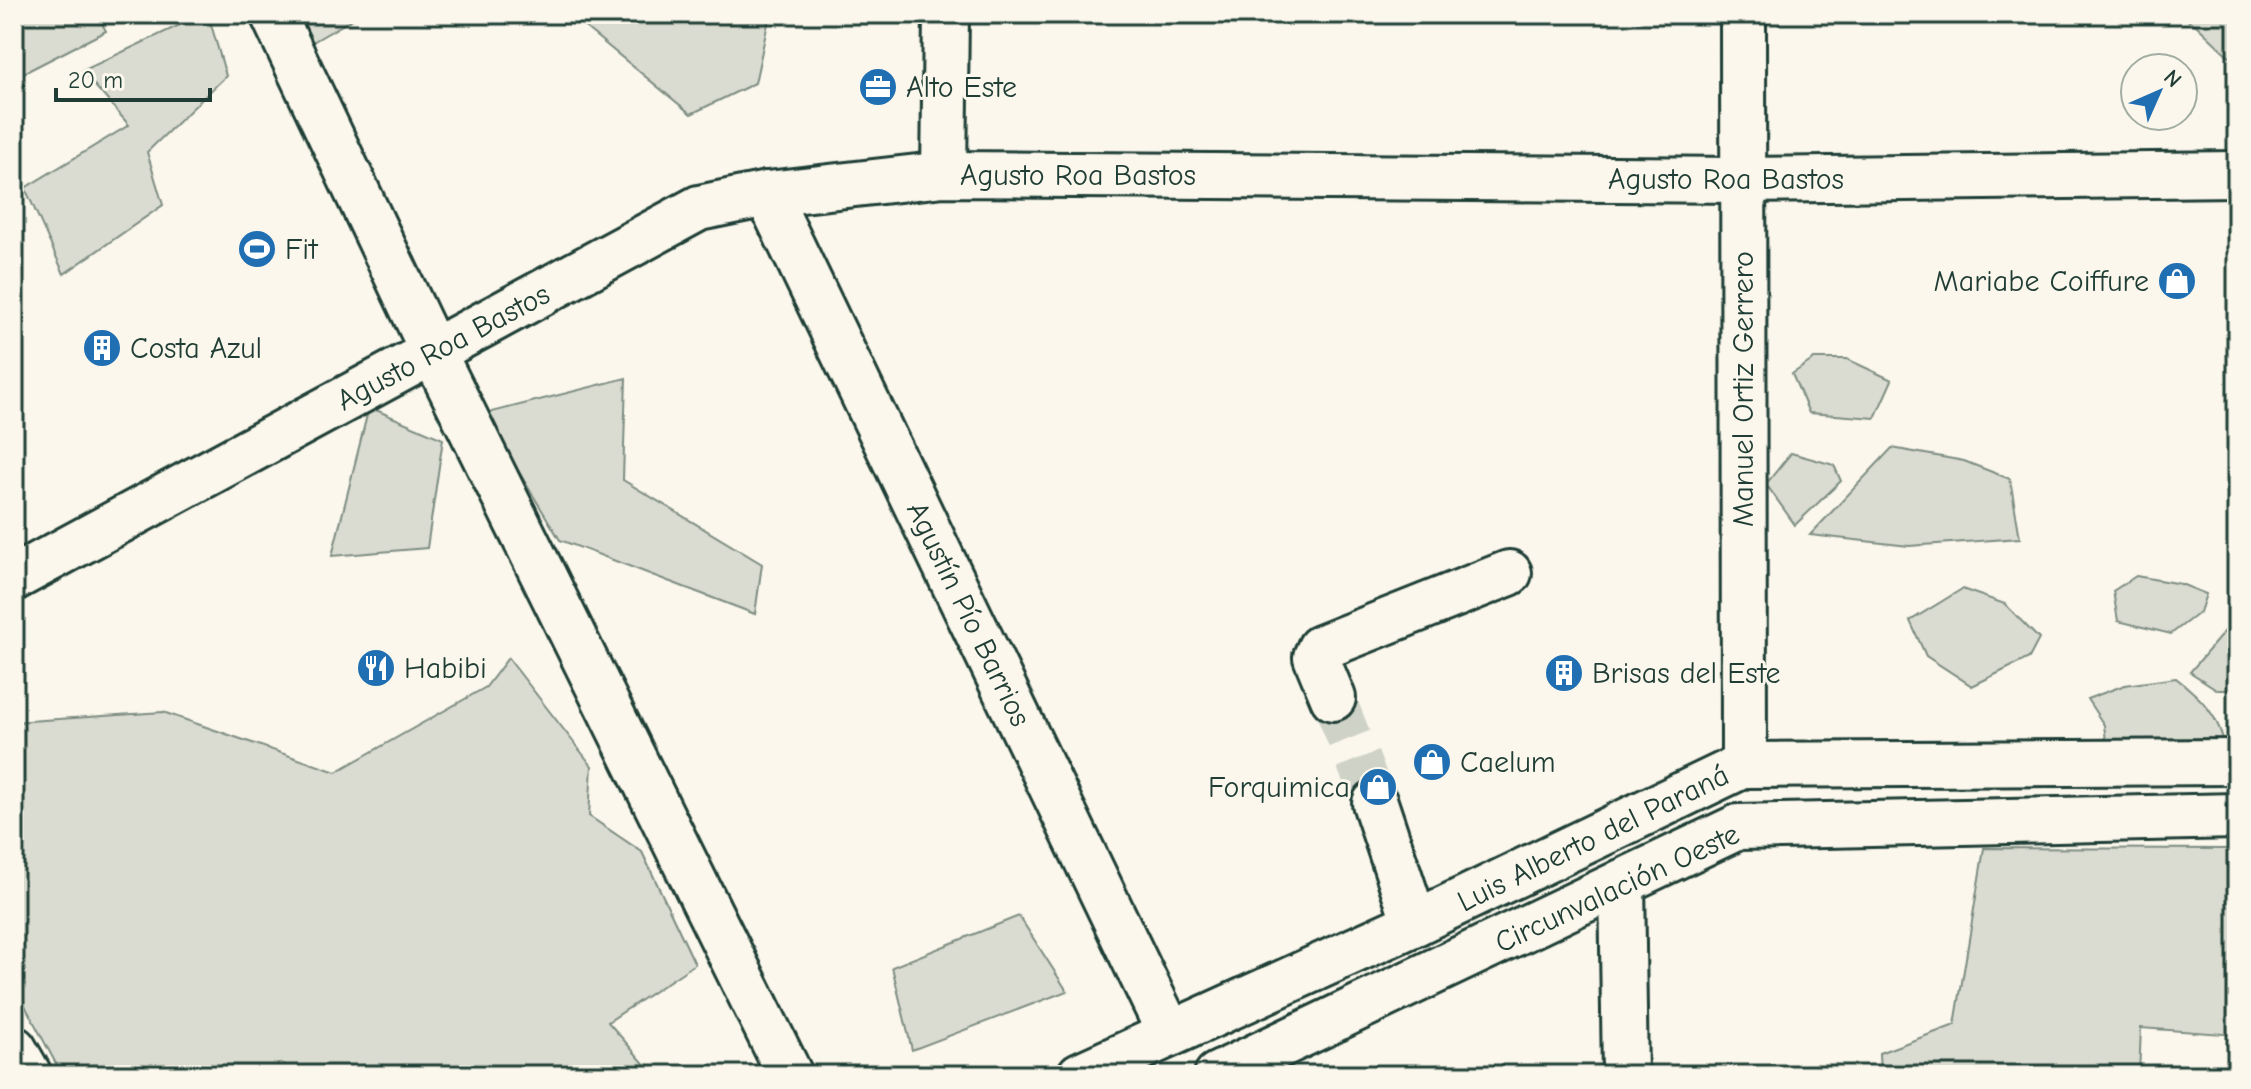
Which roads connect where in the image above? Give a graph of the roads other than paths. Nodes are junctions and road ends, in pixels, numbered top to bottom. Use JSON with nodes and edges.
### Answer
{"nodes":[{"id":1,"x":273,"y":14,"type":"edge"},
{"id":2,"x":946,"y":14,"type":"edge"},
{"id":3,"x":1743,"y":14,"type":"edge"},
{"id":4,"x":944,"y":174,"type":"junction"},
{"id":5,"x":2237,"y":174,"type":"edge"},
{"id":6,"x":1743,"y":180,"type":"junction"},
{"id":7,"x":767,"y":194,"type":"junction"},
{"id":8,"x":433,"y":352,"type":"junction"},
{"id":9,"x":1509,"y":573,"type":"dead end"},
{"id":10,"x":14,"y":578,"type":"edge"},
{"id":11,"x":1333,"y":698,"type":"tunnel mouth"},
{"id":12,"x":2237,"y":762,"type":"edge"},
{"id":13,"x":1744,"y":765,"type":"junction"},
{"id":14,"x":1375,"y":803,"type":"tunnel mouth"},
{"id":15,"x":2237,"y":816,"type":"edge"},
{"id":16,"x":1622,"y":882,"type":"junction"},
{"id":17,"x":1415,"y":923,"type":"junction"},
{"id":18,"x":1170,"y":1034,"type":"junction"},
{"id":19,"x":14,"y":1049,"type":"edge"},
{"id":20,"x":29,"y":1075,"type":"edge"},
{"id":21,"x":790,"y":1075,"type":"edge"},
{"id":22,"x":1080,"y":1075,"type":"edge"},
{"id":23,"x":1217,"y":1075,"type":"edge"},
{"id":24,"x":1625,"y":1075,"type":"edge"}],
"edges":[{"from":1,"to":8,"type":"street"},
{"from":2,"to":4,"type":"street"},
{"from":3,"to":6,"type":"street","name":"Manuel Ortiz Gerrero"},
{"from":4,"to":6,"type":"street","name":"Agusto Roa Bastos"},
{"from":4,"to":7,"type":"street","name":"Agusto Roa Bastos"},
{"from":5,"to":6,"type":"street","name":"Agusto Roa Bastos"},
{"from":6,"to":13,"type":"street","name":"Manuel Ortiz Gerrero"},
{"from":7,"to":8,"type":"street","name":"Agusto Roa Bastos"},
{"from":7,"to":18,"type":"street","name":"Agustín Pío Barrios"},
{"from":8,"to":10,"type":"street","name":"Agusto Roa Bastos"},
{"from":8,"to":21,"type":"street"},
{"from":9,"to":11,"type":"street"},
{"from":12,"to":13,"type":"street","name":"Luis Alberto del Paraná"},
{"from":13,"to":17,"type":"street","name":"Luis Alberto del Paraná"},
{"from":14,"to":17,"type":"street"},
{"from":15,"to":16,"type":"street","name":"Circunvalación Oeste"},
{"from":16,"to":23,"type":"street","name":"Circunvalación Oeste"},
{"from":16,"to":24,"type":"street"},
{"from":17,"to":18,"type":"street","name":"Luis Alberto del Paraná"},
{"from":18,"to":22,"type":"street","name":"Luis Alberto del Paraná"},
{"from":19,"to":20,"type":"street"}]}
